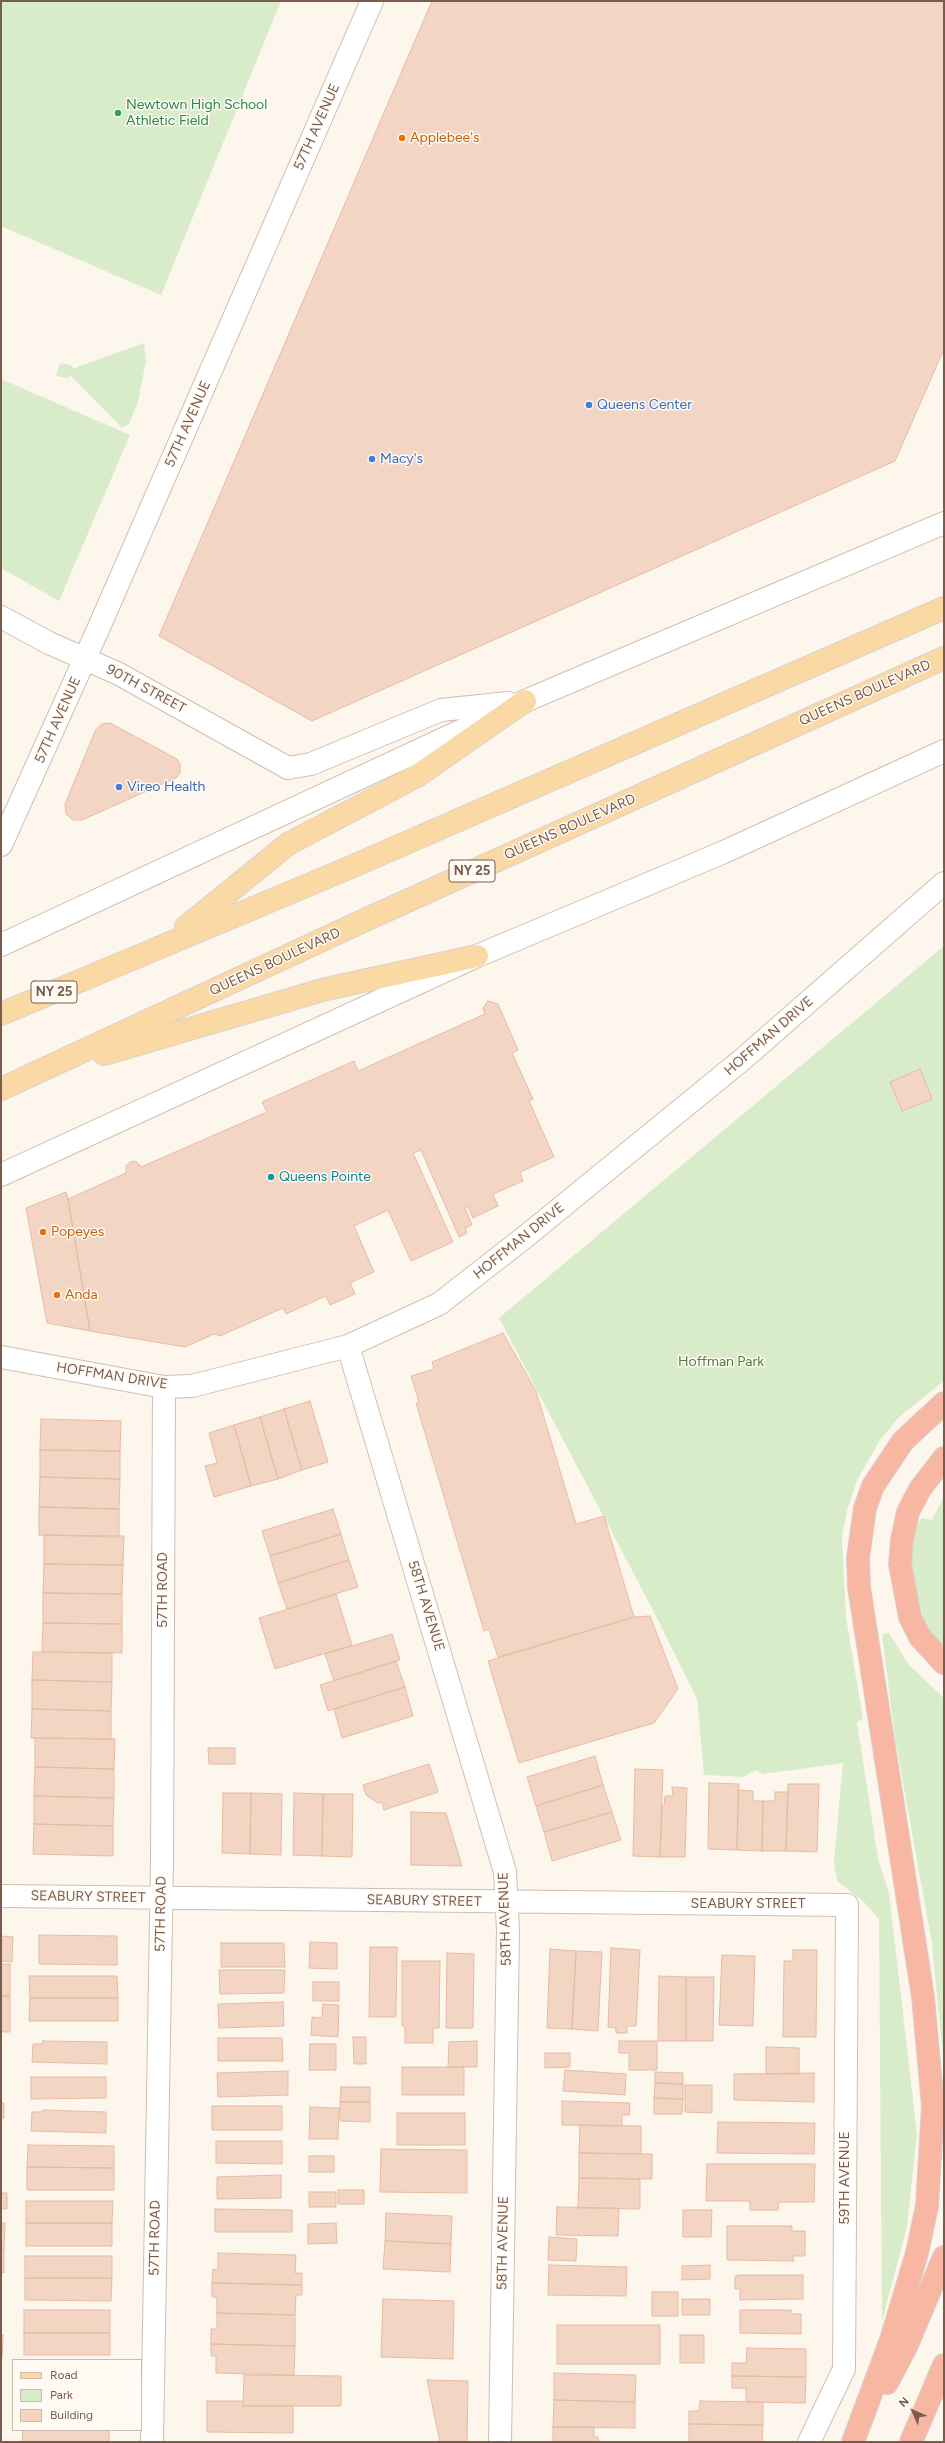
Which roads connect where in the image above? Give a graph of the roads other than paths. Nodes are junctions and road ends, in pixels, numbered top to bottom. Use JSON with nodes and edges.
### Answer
{"nodes":[{"id":1,"x":372,"y":1,"type":"edge"},
{"id":2,"x":944,"y":523,"type":"edge"},
{"id":3,"x":944,"y":608,"type":"edge"},
{"id":4,"x":1,"y":617,"type":"edge"},
{"id":5,"x":85,"y":658,"type":"junction"},
{"id":6,"x":944,"y":658,"type":"edge"},
{"id":7,"x":525,"y":701,"type":"junction"},
{"id":8,"x":944,"y":751,"type":"edge"},
{"id":9,"x":1,"y":845,"type":"edge"},
{"id":10,"x":944,"y":883,"type":"edge"},
{"id":11,"x":168,"y":942,"type":"junction"},
{"id":12,"x":1,"y":945,"type":"edge"},
{"id":13,"x":477,"y":956,"type":"junction"},
{"id":14,"x":1,"y":1014,"type":"edge"},
{"id":15,"x":34,"y":1075,"type":"junction"},
{"id":16,"x":1,"y":1089,"type":"edge"},
{"id":17,"x":1,"y":1175,"type":"edge"},
{"id":18,"x":348,"y":1346,"type":"junction"},
{"id":19,"x":1,"y":1357,"type":"edge"},
{"id":20,"x":164,"y":1387,"type":"junction"},
{"id":21,"x":944,"y":1402,"type":"edge"},
{"id":22,"x":944,"y":1458,"type":"edge"},
{"id":23,"x":944,"y":1663,"type":"edge"},
{"id":24,"x":1,"y":1896,"type":"edge"},
{"id":25,"x":162,"y":1898,"type":"junction"},
{"id":26,"x":507,"y":1902,"type":"junction"},
{"id":27,"x":847,"y":1905,"type":"joint"},
{"id":28,"x":944,"y":2257,"type":"edge"},
{"id":29,"x":944,"y":2365,"type":"edge"},
{"id":30,"x":152,"y":2442,"type":"edge"},
{"id":31,"x":500,"y":2442,"type":"edge"},
{"id":32,"x":810,"y":2442,"type":"edge"},
{"id":33,"x":853,"y":2442,"type":"edge"},
{"id":34,"x":856,"y":2442,"type":"edge"},
{"id":35,"x":911,"y":2442,"type":"edge"}],
"edges":[{"from":1,"to":5,"type":"street","name":"57TH AVENUE"},
{"from":2,"to":7,"type":"street"},
{"from":3,"to":11,"type":"main road","number":"NY 25"},
{"from":4,"to":5,"type":"street","name":"90TH STREET"},
{"from":5,"to":7,"type":"street","name":"90TH STREET"},
{"from":5,"to":9,"type":"street","name":"57TH AVENUE"},
{"from":6,"to":15,"type":"main road","name":"QUEENS BOULEVARD","number":"NY 25"},
{"from":7,"to":11,"type":"main road"},
{"from":7,"to":12,"type":"street"},
{"from":8,"to":13,"type":"street"},
{"from":10,"to":18,"type":"street","name":"HOFFMAN DRIVE"},
{"from":11,"to":14,"type":"main road","number":"NY 25"},
{"from":13,"to":15,"type":"main road"},
{"from":13,"to":17,"type":"street"},
{"from":15,"to":16,"type":"main road","name":"QUEENS BOULEVARD","number":"NY 25"},
{"from":18,"to":20,"type":"street","name":"HOFFMAN DRIVE"},
{"from":18,"to":26,"type":"street","name":"58TH AVENUE"},
{"from":19,"to":20,"type":"street","name":"HOFFMAN DRIVE"},
{"from":20,"to":25,"type":"street","name":"57TH ROAD"},
{"from":21,"to":33,"type":"highway"},
{"from":22,"to":23,"type":"highway"},
{"from":24,"to":25,"type":"street","name":"SEABURY STREET"},
{"from":25,"to":26,"type":"street","name":"SEABURY STREET"},
{"from":25,"to":30,"type":"street","name":"57TH ROAD"},
{"from":26,"to":27,"type":"street","name":"SEABURY STREET"},
{"from":26,"to":31,"type":"street","name":"58TH AVENUE"},
{"from":27,"to":32,"type":"street","name":"59TH AVENUE"},
{"from":28,"to":34,"type":"highway"},
{"from":29,"to":35,"type":"highway"}]}
